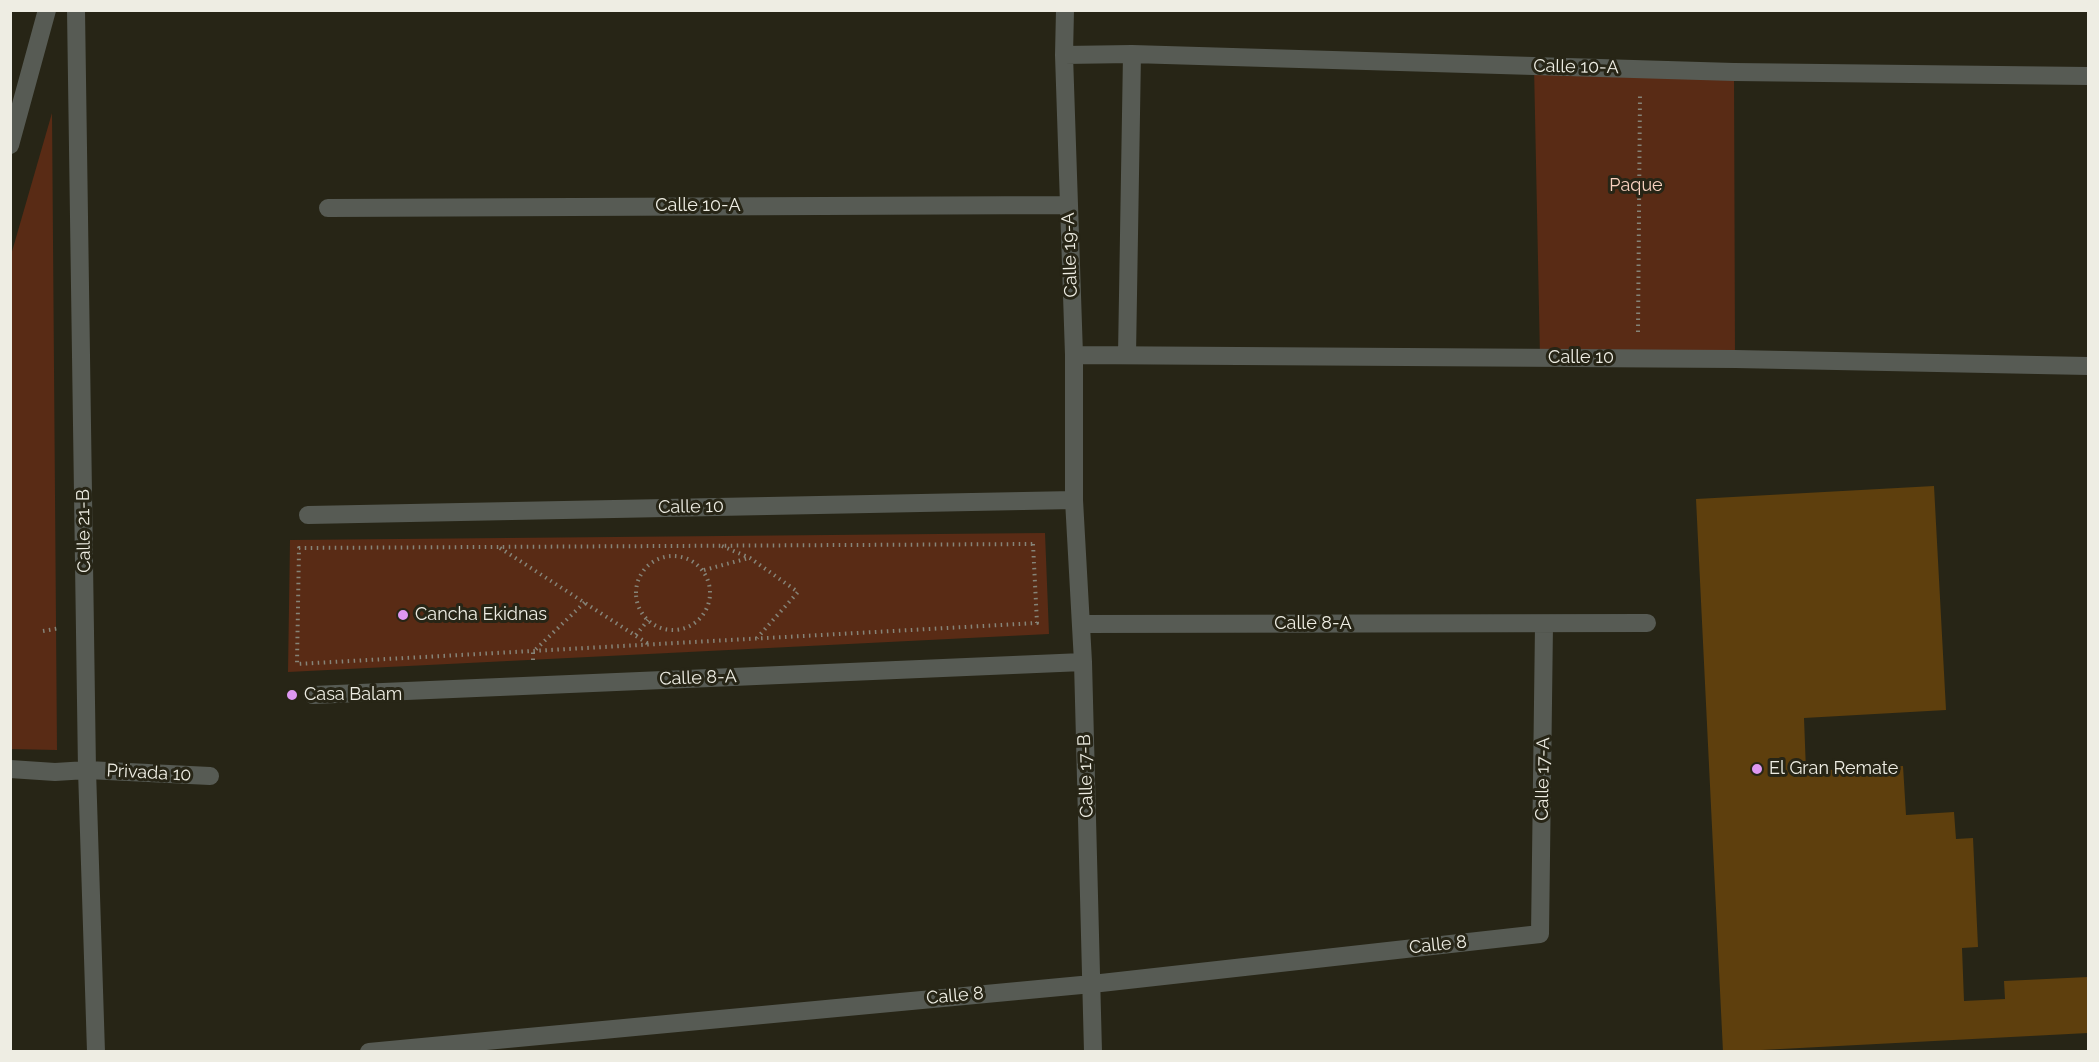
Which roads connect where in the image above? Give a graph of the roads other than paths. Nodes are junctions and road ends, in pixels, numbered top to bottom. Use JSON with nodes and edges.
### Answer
{"nodes":[{"id":1,"x":47,"y":10,"type":"edge"},
{"id":2,"x":76,"y":10,"type":"edge"},
{"id":3,"x":1065,"y":10,"type":"edge"},
{"id":4,"x":1132,"y":54,"type":"junction"},
{"id":5,"x":1064,"y":55,"type":"junction"},
{"id":6,"x":2088,"y":76,"type":"edge"},
{"id":7,"x":10,"y":145,"type":"edge"},
{"id":8,"x":1068,"y":205,"type":"junction"},
{"id":9,"x":328,"y":208,"type":"dead end"},
{"id":10,"x":1074,"y":355,"type":"junction"},
{"id":11,"x":1127,"y":355,"type":"junction"},
{"id":12,"x":2088,"y":366,"type":"edge"},
{"id":13,"x":1074,"y":500,"type":"junction"},
{"id":14,"x":308,"y":515,"type":"dead end"},
{"id":15,"x":1647,"y":623,"type":"dead end"},
{"id":16,"x":1081,"y":624,"type":"junction"},
{"id":17,"x":1544,"y":625,"type":"junction"},
{"id":18,"x":1083,"y":662,"type":"junction"},
{"id":19,"x":314,"y":695,"type":"dead end"},
{"id":20,"x":10,"y":769,"type":"edge"},
{"id":21,"x":87,"y":770,"type":"junction"},
{"id":22,"x":210,"y":776,"type":"dead end"},
{"id":23,"x":1540,"y":934,"type":"joint"},
{"id":24,"x":1092,"y":984,"type":"junction"},
{"id":25,"x":96,"y":1052,"type":"edge"},
{"id":26,"x":369,"y":1052,"type":"edge"},
{"id":27,"x":1093,"y":1052,"type":"edge"}],
"edges":[{"from":1,"to":7,"type":"street"},
{"from":2,"to":21,"type":"street","name":"Calle 21-B"},
{"from":3,"to":5,"type":"street","name":"Calle 19-A"},
{"from":4,"to":5,"type":"street","name":"Calle 10-A"},
{"from":4,"to":6,"type":"street","name":"Calle 10-A"},
{"from":4,"to":11,"type":"street"},
{"from":5,"to":8,"type":"street","name":"Calle 19-A"},
{"from":8,"to":9,"type":"street","name":"Calle 10-A"},
{"from":8,"to":10,"type":"street","name":"Calle 19-A"},
{"from":10,"to":11,"type":"street","name":"Calle 10"},
{"from":10,"to":13,"type":"street","name":"Calle 19-A"},
{"from":11,"to":12,"type":"street","name":"Calle 10"},
{"from":13,"to":14,"type":"street","name":"Calle 10"},
{"from":13,"to":16,"type":"street","name":"Calle 17-B"},
{"from":15,"to":17,"type":"street","name":"Calle 8-A"},
{"from":16,"to":17,"type":"street","name":"Calle 8-A"},
{"from":16,"to":18,"type":"street","name":"Calle 17-B"},
{"from":17,"to":23,"type":"street","name":"Calle 17-A"},
{"from":18,"to":19,"type":"street","name":"Calle 8-A"},
{"from":18,"to":24,"type":"street","name":"Calle 17-B"},
{"from":20,"to":21,"type":"street"},
{"from":21,"to":22,"type":"street","name":"Privada 10"},
{"from":21,"to":25,"type":"street","name":"Calle 21-B"},
{"from":23,"to":24,"type":"street","name":"Calle 8"},
{"from":24,"to":26,"type":"street","name":"Calle 8"},
{"from":24,"to":27,"type":"street","name":"Calle 17-B"}]}
